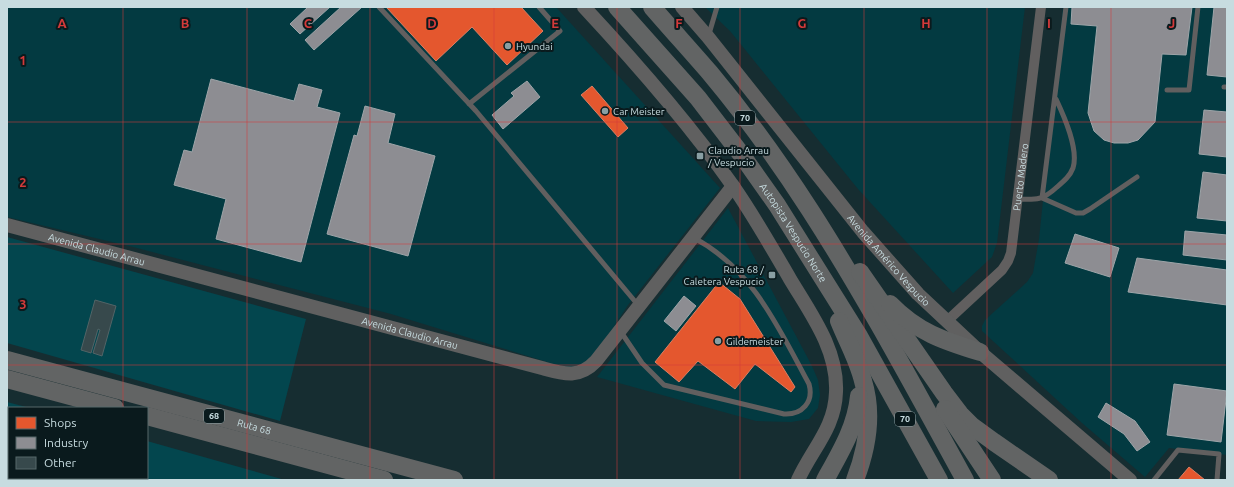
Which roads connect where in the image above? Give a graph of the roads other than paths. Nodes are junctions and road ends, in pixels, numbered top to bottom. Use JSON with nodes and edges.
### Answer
{"nodes":[{"id":1,"x":379,"y":7,"type":"edge"},
{"id":2,"x":539,"y":7,"type":"edge"},
{"id":3,"x":584,"y":7,"type":"edge"},
{"id":4,"x":617,"y":7,"type":"edge"},
{"id":5,"x":652,"y":7,"type":"edge"},
{"id":6,"x":682,"y":7,"type":"edge"},
{"id":7,"x":717,"y":7,"type":"edge"},
{"id":8,"x":1041,"y":7,"type":"edge"},
{"id":9,"x":1066,"y":7,"type":"edge"},
{"id":10,"x":1198,"y":7,"type":"edge"},
{"id":11,"x":708,"y":37,"type":"junction"},
{"id":12,"x":1167,"y":90,"type":"dead end"},
{"id":13,"x":1056,"y":98,"type":"junction"},
{"id":14,"x":469,"y":104,"type":"junction"},
{"id":15,"x":1136,"y":177,"type":"dead end"},
{"id":16,"x":733,"y":186,"type":"junction"},
{"id":17,"x":1042,"y":198,"type":"junction"},
{"id":18,"x":1018,"y":199,"type":"junction"},
{"id":19,"x":7,"y":225,"type":"edge"},
{"id":20,"x":826,"y":237,"type":"junction"},
{"id":21,"x":693,"y":238,"type":"junction"},
{"id":22,"x":840,"y":252,"type":"junction"},
{"id":23,"x":864,"y":276,"type":"junction"},
{"id":24,"x":825,"y":281,"type":"junction"},
{"id":25,"x":639,"y":306,"type":"junction"},
{"id":26,"x":947,"y":321,"type":"junction"},
{"id":27,"x":620,"y":330,"type":"junction"},
{"id":28,"x":980,"y":352,"type":"junction"},
{"id":29,"x":7,"y":360,"type":"edge"},
{"id":30,"x":856,"y":363,"type":"junction"},
{"id":31,"x":7,"y":379,"type":"edge"},
{"id":32,"x":111,"y":407,"type":"edge"},
{"id":33,"x":148,"y":416,"type":"edge"},
{"id":34,"x":384,"y":480,"type":"edge"},
{"id":35,"x":454,"y":480,"type":"edge"},
{"id":36,"x":798,"y":480,"type":"edge"},
{"id":37,"x":825,"y":480,"type":"edge"},
{"id":38,"x":855,"y":480,"type":"edge"},
{"id":39,"x":939,"y":480,"type":"edge"},
{"id":40,"x":965,"y":480,"type":"edge"},
{"id":41,"x":992,"y":480,"type":"edge"},
{"id":42,"x":1049,"y":480,"type":"edge"},
{"id":43,"x":1130,"y":480,"type":"edge"},
{"id":44,"x":1154,"y":480,"type":"edge"},
{"id":45,"x":1217,"y":480,"type":"edge"}],
"edges":[{"from":1,"to":14,"type":"lane"},
{"from":2,"to":14,"type":"lane"},
{"from":3,"to":16,"type":"main road"},
{"from":4,"to":24,"type":"highway","name":"Autopista Vespucio Norte","number":"70"},
{"from":5,"to":20,"type":"highway","number":"70"},
{"from":6,"to":11,"type":"main road","name":"Avenida Américo Vespucio"},
{"from":7,"to":11,"type":"lane"},
{"from":8,"to":18,"type":"street","name":"Puerto Madero"},
{"from":9,"to":13,"type":"lane"},
{"from":10,"to":12,"type":"lane"},
{"from":11,"to":26,"type":"main road","name":"Avenida Américo Vespucio"},
{"from":13,"to":17,"type":"lane"},
{"from":13,"to":17,"type":"lane"},
{"from":14,"to":25,"type":"lane"},
{"from":15,"to":17,"type":"lane"},
{"from":16,"to":21,"type":"main road","name":"Avenida Claudio Arrau"},
{"from":16,"to":36,"type":"main road"},
{"from":17,"to":18,"type":"lane"},
{"from":18,"to":26,"type":"street","name":"Puerto Madero"},
{"from":19,"to":27,"type":"main road","name":"Avenida Claudio Arrau"},
{"from":20,"to":22,"type":"highway"},
{"from":20,"to":40,"type":"highway","number":"70"},
{"from":21,"to":25,"type":"main road","name":"Avenida Claudio Arrau"},
{"from":21,"to":27,"type":"lane"},
{"from":22,"to":23,"type":"highway"},
{"from":22,"to":41,"type":"highway"},
{"from":23,"to":28,"type":"highway"},
{"from":23,"to":42,"type":"highway"},
{"from":24,"to":30,"type":"highway"},
{"from":24,"to":39,"type":"highway","name":"Autopista Vespucio Norte","number":"70"},
{"from":25,"to":27,"type":"main road","name":"Avenida Claudio Arrau"},
{"from":26,"to":28,"type":"main road","name":"Avenida Américo Vespucio"},
{"from":28,"to":43,"type":"main road","name":"Avenida Américo Vespucio"},
{"from":29,"to":35,"type":"highway","name":"Ruta 68","number":"68"},
{"from":30,"to":37,"type":"highway"},
{"from":30,"to":38,"type":"highway"},
{"from":31,"to":32,"type":"highway"},
{"from":33,"to":34,"type":"highway","name":"Ruta 68","number":"68"},
{"from":44,"to":45,"type":"lane"}]}
